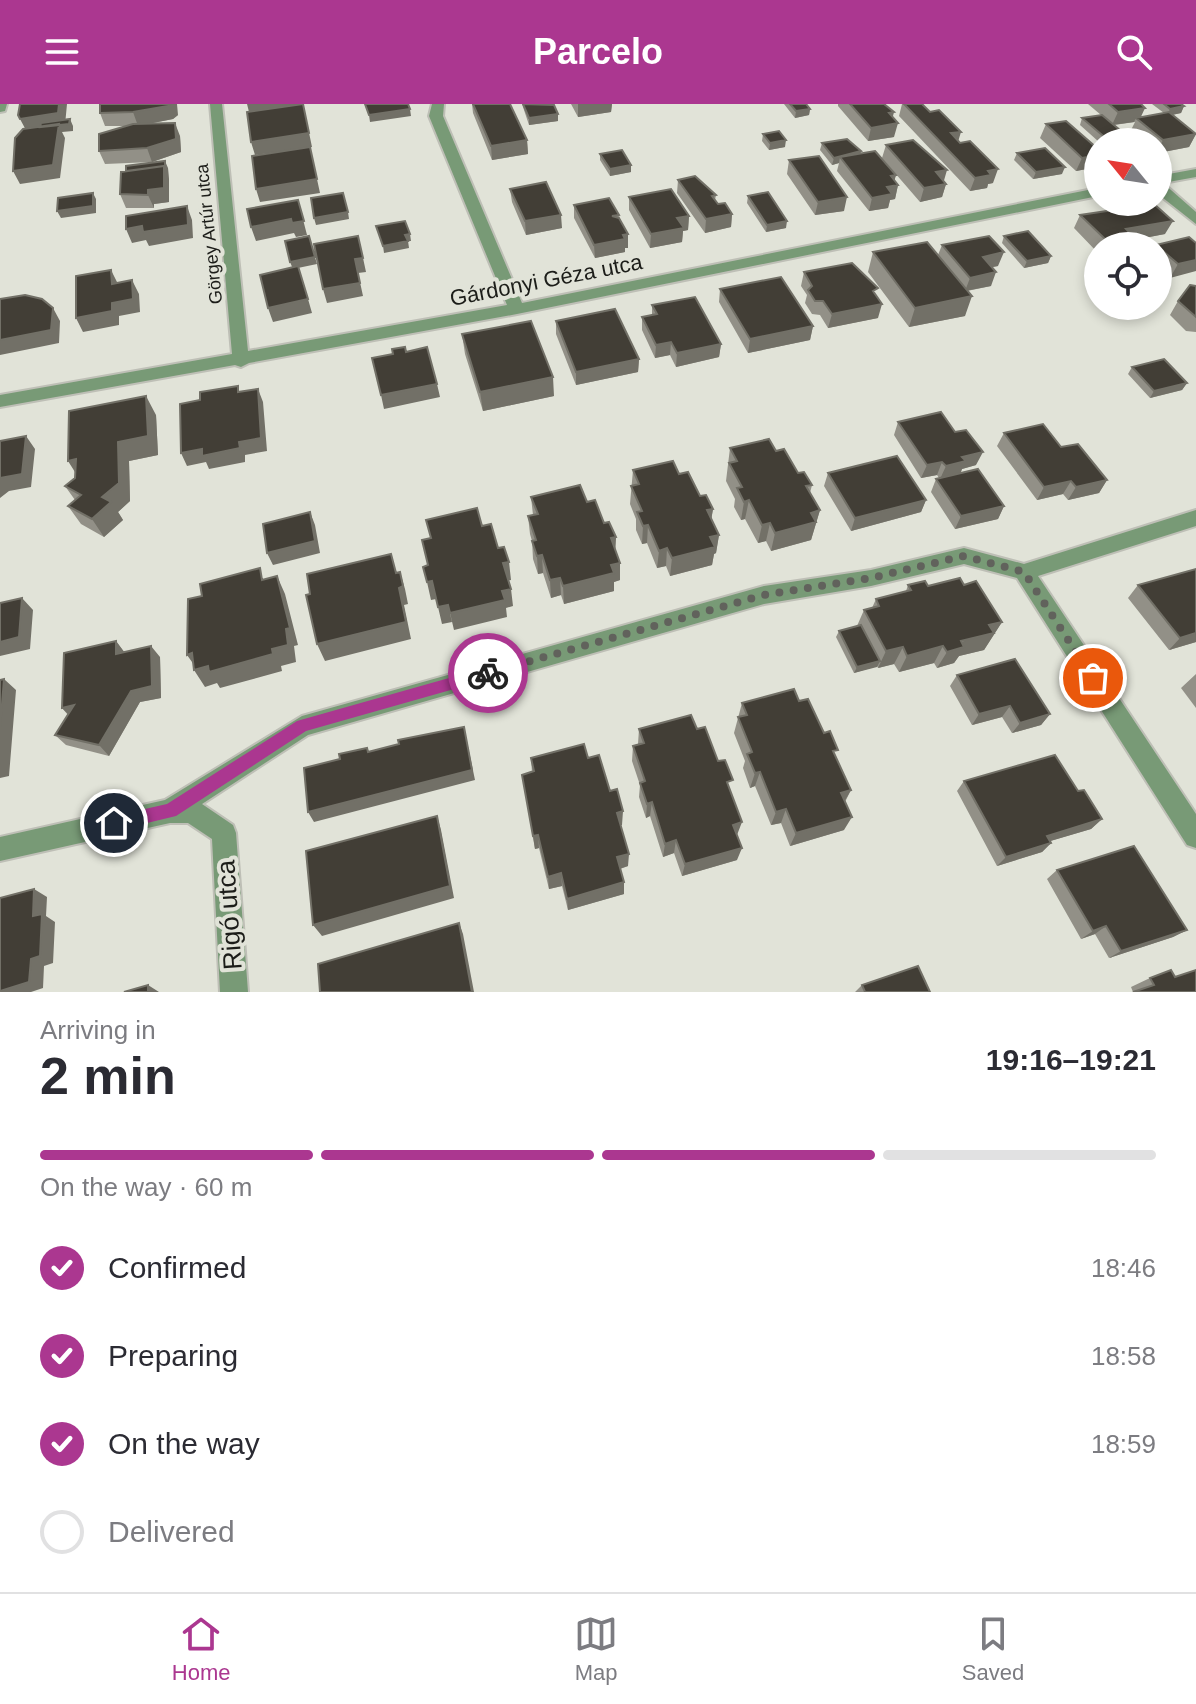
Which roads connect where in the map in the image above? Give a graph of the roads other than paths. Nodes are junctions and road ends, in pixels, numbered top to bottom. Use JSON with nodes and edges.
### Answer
{"nodes":[{"id":1,"x":216,"y":104,"type":"edge"},
{"id":2,"x":438,"y":104,"type":"edge"},
{"id":3,"x":1196,"y":173,"type":"edge"},
{"id":4,"x":1172,"y":179,"type":"edge"},
{"id":5,"x":1084,"y":195,"type":"edge"},
{"id":6,"x":1172,"y":197,"type":"edge"},
{"id":7,"x":1196,"y":220,"type":"edge"},
{"id":8,"x":517,"y":309,"type":"junction"},
{"id":9,"x":241,"y":361,"type":"junction"},
{"id":10,"x":0,"y":401,"type":"edge"},
{"id":11,"x":1196,"y":518,"type":"edge"},
{"id":12,"x":1024,"y":572,"type":"junction"},
{"id":13,"x":170,"y":811,"type":"junction"},
{"id":14,"x":1196,"y":836,"type":"edge"},
{"id":15,"x":0,"y":849,"type":"edge"},
{"id":16,"x":234,"y":992,"type":"edge"}],
"edges":[{"from":1,"to":9,"type":"street","name":"Görgey Artúr utca"},
{"from":2,"to":8,"type":"street"},
{"from":3,"to":4,"type":"street"},
{"from":5,"to":8,"type":"street","name":"Gárdonyi Géza utca"},
{"from":6,"to":7,"type":"street"},
{"from":8,"to":9,"type":"street","name":"Gárdonyi Géza utca"},
{"from":9,"to":10,"type":"street","name":"Gárdonyi Géza utca"},
{"from":11,"to":12,"type":"street"},
{"from":12,"to":13,"type":"street"},
{"from":12,"to":14,"type":"street"},
{"from":13,"to":15,"type":"street","name":"Rigó utca"},
{"from":13,"to":16,"type":"street","name":"Rigó utca"}]}
